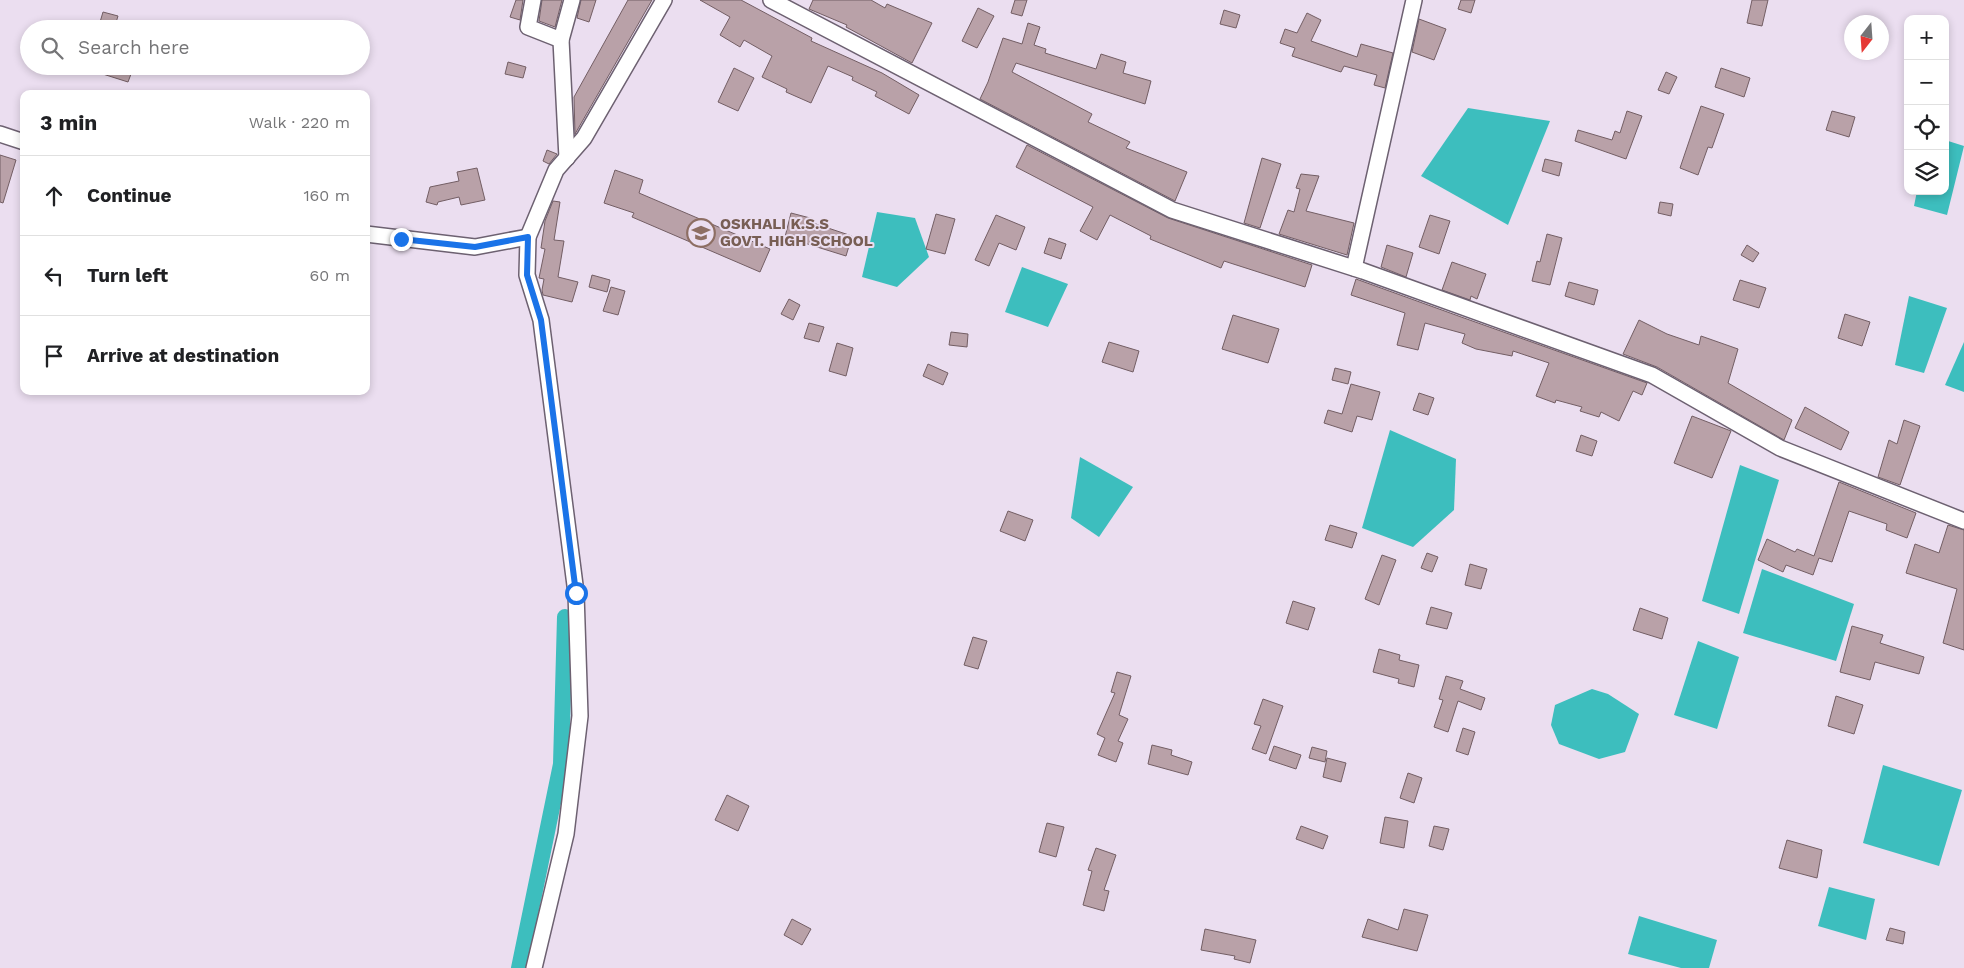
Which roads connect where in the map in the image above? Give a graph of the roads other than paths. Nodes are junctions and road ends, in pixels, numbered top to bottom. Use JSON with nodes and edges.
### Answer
{"nodes":[{"id":1,"x":533,"y":0,"type":"edge"},
{"id":2,"x":572,"y":0,"type":"edge"},
{"id":3,"x":664,"y":0,"type":"edge"},
{"id":4,"x":771,"y":0,"type":"edge"},
{"id":5,"x":1414,"y":0,"type":"edge"},
{"id":6,"x":561,"y":40,"type":"junction"},
{"id":7,"x":0,"y":134,"type":"edge"},
{"id":8,"x":20,"y":141,"type":"edge"},
{"id":9,"x":567,"y":158,"type":"junction"},
{"id":10,"x":370,"y":234,"type":"edge"},
{"id":11,"x":528,"y":237,"type":"junction"},
{"id":12,"x":1354,"y":268,"type":"junction"},
{"id":13,"x":1964,"y":521,"type":"edge"},
{"id":14,"x":534,"y":968,"type":"edge"}],
"edges":[{"from":1,"to":6,"type":"street"},
{"from":2,"to":6,"type":"street"},
{"from":3,"to":9,"type":"street"},
{"from":4,"to":12,"type":"street"},
{"from":5,"to":12,"type":"street"},
{"from":6,"to":9,"type":"street"},
{"from":7,"to":8,"type":"street"},
{"from":9,"to":11,"type":"street"},
{"from":10,"to":11,"type":"street"},
{"from":11,"to":14,"type":"street"},
{"from":12,"to":13,"type":"street"}]}
